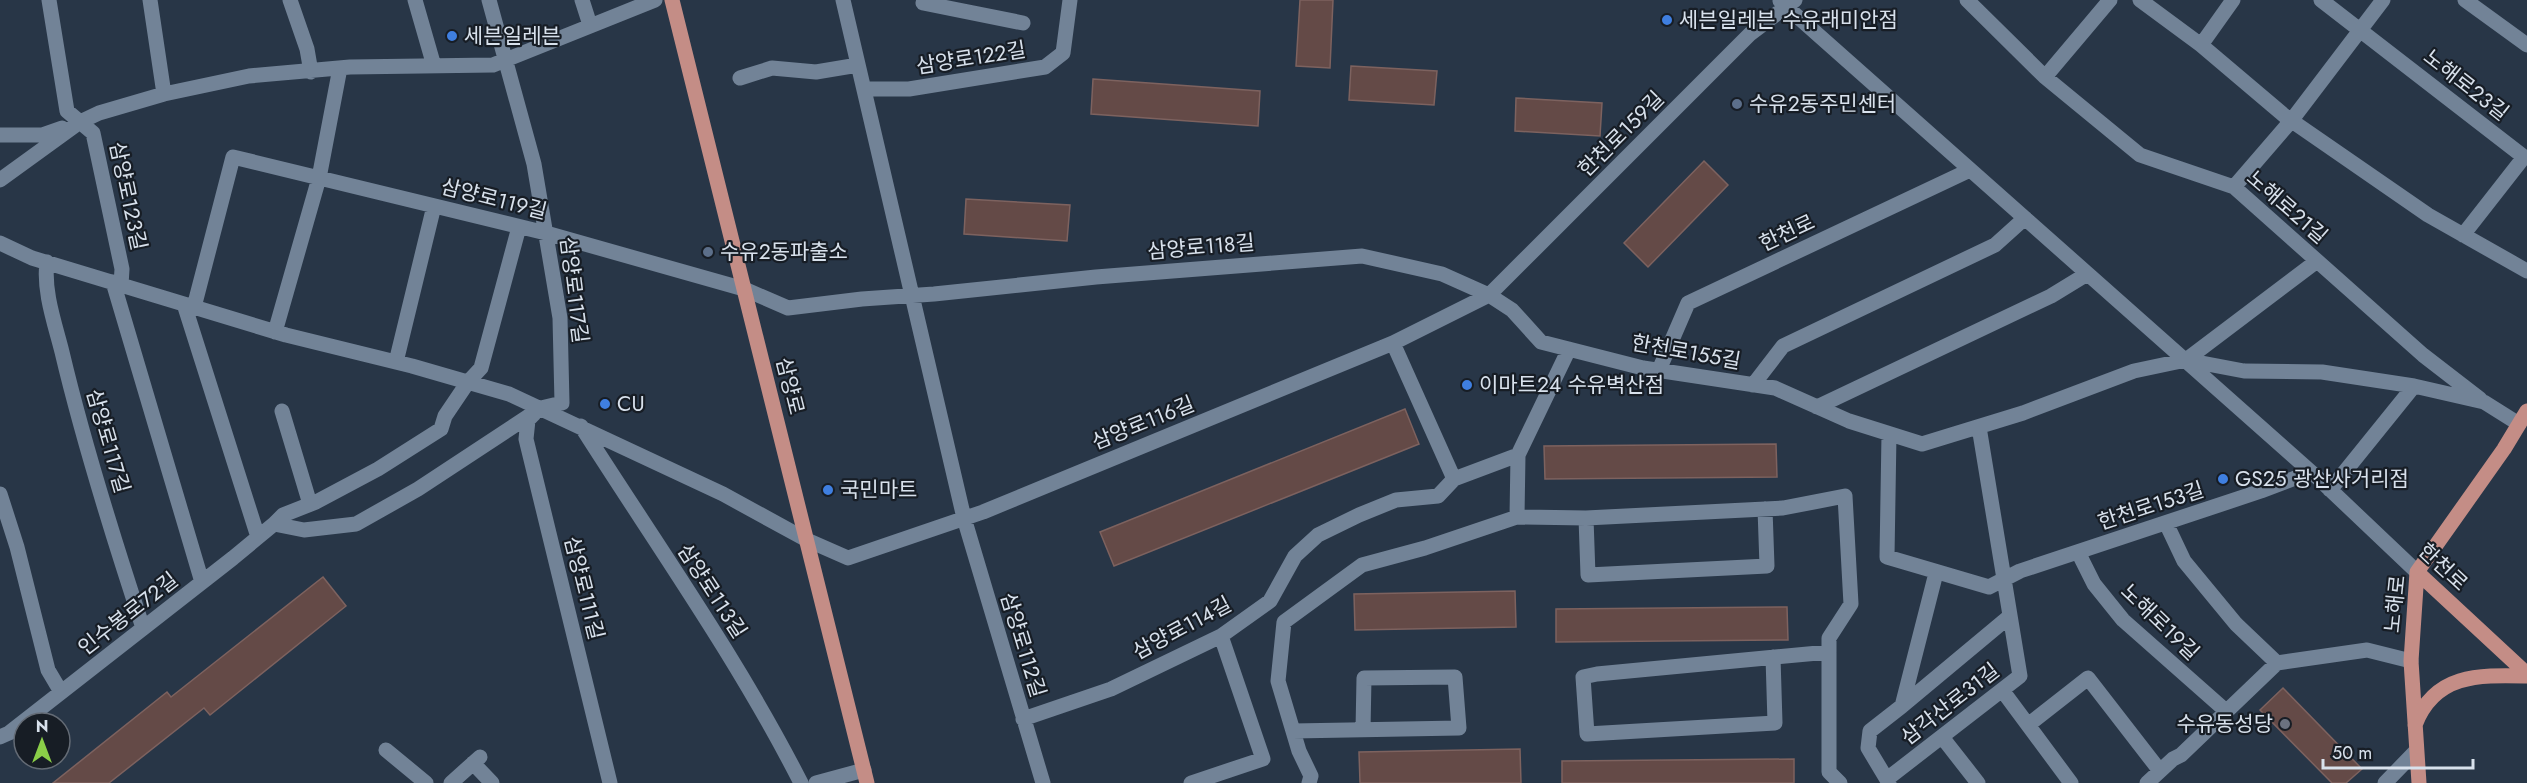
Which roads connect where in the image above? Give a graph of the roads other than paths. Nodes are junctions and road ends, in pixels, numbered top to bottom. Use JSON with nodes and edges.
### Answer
{"nodes":[{"id":1,"x":49,"y":0,"type":"edge"},
{"id":2,"x":150,"y":0,"type":"edge"},
{"id":3,"x":290,"y":0,"type":"edge"},
{"id":4,"x":415,"y":0,"type":"edge"},
{"id":5,"x":489,"y":0,"type":"edge"},
{"id":6,"x":582,"y":0,"type":"edge"},
{"id":7,"x":655,"y":0,"type":"edge"},
{"id":8,"x":672,"y":0,"type":"edge"},
{"id":9,"x":843,"y":0,"type":"edge"},
{"id":10,"x":924,"y":0,"type":"edge"},
{"id":11,"x":1070,"y":0,"type":"edge"},
{"id":12,"x":1967,"y":0,"type":"edge"},
{"id":13,"x":2110,"y":0,"type":"edge"},
{"id":14,"x":2140,"y":0,"type":"edge"},
{"id":15,"x":2233,"y":0,"type":"edge"},
{"id":16,"x":2320,"y":0,"type":"edge"},
{"id":17,"x":2383,"y":0,"type":"edge"},
{"id":18,"x":2466,"y":0,"type":"edge"},
{"id":19,"x":1787,"y":2,"type":"edge"},
{"id":20,"x":1023,"y":23,"type":"dead end"},
{"id":21,"x":590,"y":25,"type":"junction"},
{"id":22,"x":2360,"y":30,"type":"junction"},
{"id":23,"x":2201,"y":45,"type":"junction"},
{"id":24,"x":2527,"y":45,"type":"edge"},
{"id":25,"x":506,"y":58,"type":"junction"},
{"id":26,"x":858,"y":65,"type":"junction"},
{"id":27,"x":434,"y":66,"type":"junction"},
{"id":28,"x":340,"y":68,"type":"junction"},
{"id":29,"x":311,"y":72,"type":"junction"},
{"id":30,"x":2045,"y":77,"type":"junction"},
{"id":31,"x":740,"y":78,"type":"dead end"},
{"id":32,"x":864,"y":89,"type":"junction"},
{"id":33,"x":164,"y":94,"type":"junction"},
{"id":34,"x":2291,"y":121,"type":"junction"},
{"id":35,"x":80,"y":122,"type":"junction"},
{"id":36,"x":0,"y":135,"type":"edge"},
{"id":37,"x":1970,"y":170,"type":"junction"},
{"id":38,"x":319,"y":178,"type":"junction"},
{"id":39,"x":0,"y":180,"type":"edge"},
{"id":40,"x":2234,"y":187,"type":"junction"},
{"id":41,"x":434,"y":206,"type":"junction"},
{"id":42,"x":2025,"y":218,"type":"junction"},
{"id":43,"x":519,"y":227,"type":"junction"},
{"id":44,"x":546,"y":233,"type":"junction"},
{"id":45,"x":2463,"y":235,"type":"junction"},
{"id":46,"x":0,"y":243,"type":"edge"},
{"id":47,"x":2317,"y":261,"type":"junction"},
{"id":48,"x":47,"y":262,"type":"junction"},
{"id":49,"x":2527,"y":271,"type":"edge"},
{"id":50,"x":2088,"y":273,"type":"junction"},
{"id":51,"x":117,"y":284,"type":"junction"},
{"id":52,"x":744,"y":289,"type":"junction"},
{"id":53,"x":1489,"y":295,"type":"junction"},
{"id":54,"x":911,"y":296,"type":"junction"},
{"id":55,"x":189,"y":306,"type":"junction"},
{"id":56,"x":275,"y":332,"type":"junction"},
{"id":57,"x":1394,"y":343,"type":"junction"},
{"id":58,"x":1569,"y":349,"type":"junction"},
{"id":59,"x":2186,"y":360,"type":"junction"},
{"id":60,"x":396,"y":362,"type":"junction"},
{"id":61,"x":1659,"y":370,"type":"junction"},
{"id":62,"x":468,"y":382,"type":"junction"},
{"id":63,"x":1753,"y":385,"type":"junction"},
{"id":64,"x":2414,"y":386,"type":"junction"},
{"id":65,"x":2484,"y":402,"type":"junction"},
{"id":66,"x":1817,"y":407,"type":"junction"},
{"id":67,"x":541,"y":408,"type":"junction"},
{"id":68,"x":282,"y":411,"type":"dead end"},
{"id":69,"x":2523,"y":417,"type":"edge"},
{"id":70,"x":581,"y":426,"type":"junction"},
{"id":71,"x":1979,"y":427,"type":"junction"},
{"id":72,"x":1889,"y":434,"type":"junction"},
{"id":73,"x":1518,"y":455,"type":"junction"},
{"id":74,"x":2311,"y":472,"type":"junction"},
{"id":75,"x":1454,"y":479,"type":"junction"},
{"id":76,"x":2330,"y":490,"type":"junction"},
{"id":77,"x":0,"y":494,"type":"edge"},
{"id":78,"x":310,"y":504,"type":"junction"},
{"id":79,"x":1765,"y":508,"type":"junction"},
{"id":80,"x":1517,"y":517,"type":"junction"},
{"id":81,"x":964,"y":518,"type":"junction"},
{"id":82,"x":1586,"y":518,"type":"junction"},
{"id":83,"x":2166,"y":522,"type":"junction"},
{"id":84,"x":274,"y":524,"type":"junction"},
{"id":85,"x":258,"y":537,"type":"junction"},
{"id":86,"x":807,"y":540,"type":"junction"},
{"id":87,"x":2078,"y":552,"type":"junction"},
{"id":88,"x":2417,"y":572,"type":"junction"},
{"id":89,"x":1936,"y":573,"type":"junction"},
{"id":90,"x":2004,"y":580,"type":"junction"},
{"id":91,"x":202,"y":582,"type":"junction"},
{"id":92,"x":2010,"y":616,"type":"junction"},
{"id":93,"x":143,"y":628,"type":"junction"},
{"id":94,"x":1221,"y":636,"type":"junction"},
{"id":95,"x":1829,"y":652,"type":"junction"},
{"id":96,"x":1773,"y":657,"type":"junction"},
{"id":97,"x":2411,"y":661,"type":"junction"},
{"id":98,"x":2277,"y":663,"type":"junction"},
{"id":99,"x":2526,"y":672,"type":"edge"},
{"id":100,"x":2002,"y":690,"type":"junction"},
{"id":101,"x":61,"y":693,"type":"junction"},
{"id":102,"x":1902,"y":706,"type":"junction"},
{"id":103,"x":2226,"y":711,"type":"junction"},
{"id":104,"x":1023,"y":719,"type":"junction"},
{"id":105,"x":2028,"y":725,"type":"junction"},
{"id":106,"x":2414,"y":728,"type":"junction"},
{"id":107,"x":1363,"y":730,"type":"junction"},
{"id":108,"x":1293,"y":731,"type":"junction"},
{"id":109,"x":2,"y":733,"type":"edge"},
{"id":110,"x":1942,"y":737,"type":"junction"},
{"id":111,"x":386,"y":750,"type":"dead end"},
{"id":112,"x":2415,"y":752,"type":"junction"},
{"id":113,"x":2160,"y":771,"type":"junction"},
{"id":114,"x":865,"y":776,"type":"edge"},
{"id":115,"x":1834,"y":781,"type":"edge"},
{"id":116,"x":1888,"y":781,"type":"edge"},
{"id":117,"x":426,"y":783,"type":"edge"},
{"id":118,"x":451,"y":783,"type":"edge"},
{"id":119,"x":492,"y":783,"type":"edge"},
{"id":120,"x":610,"y":783,"type":"edge"},
{"id":121,"x":801,"y":783,"type":"edge"},
{"id":122,"x":816,"y":783,"type":"edge"},
{"id":123,"x":1043,"y":783,"type":"edge"},
{"id":124,"x":1191,"y":783,"type":"edge"},
{"id":125,"x":1309,"y":783,"type":"edge"},
{"id":126,"x":1978,"y":783,"type":"edge"},
{"id":127,"x":2072,"y":783,"type":"edge"},
{"id":128,"x":2146,"y":783,"type":"edge"},
{"id":129,"x":2385,"y":783,"type":"edge"},
{"id":130,"x":2418,"y":783,"type":"edge"}],
"edges":[{"from":1,"to":35,"type":"street","name":"삼양로123길"},
{"from":2,"to":33,"type":"street"},
{"from":3,"to":29,"type":"street"},
{"from":4,"to":27,"type":"street"},
{"from":5,"to":25,"type":"street"},
{"from":6,"to":21,"type":"street"},
{"from":7,"to":21,"type":"street","name":"삼양로123길"},
{"from":8,"to":52,"type":"main road","name":"삼양로"},
{"from":9,"to":26,"type":"street"},
{"from":10,"to":20,"type":"street"},
{"from":11,"to":32,"type":"street","name":"삼양로122길"},
{"from":12,"to":30,"type":"street","name":"노해로21길"},
{"from":13,"to":30,"type":"street"},
{"from":14,"to":23,"type":"street"},
{"from":15,"to":23,"type":"street"},
{"from":16,"to":22,"type":"street"},
{"from":17,"to":22,"type":"street"},
{"from":18,"to":24,"type":"street"},
{"from":19,"to":37,"type":"street","name":"한천로"},
{"from":19,"to":53,"type":"street","name":"한천로159길"},
{"from":21,"to":25,"type":"street","name":"삼양로123길"},
{"from":22,"to":34,"type":"street"},
{"from":22,"to":45,"type":"street","name":"노해로23길"},
{"from":23,"to":34,"type":"street"},
{"from":25,"to":27,"type":"street","name":"삼양로123길"},
{"from":25,"to":44,"type":"street","name":"삼양로117길"},
{"from":26,"to":31,"type":"street"},
{"from":26,"to":32,"type":"street"},
{"from":27,"to":28,"type":"street","name":"삼양로123길"},
{"from":28,"to":29,"type":"street","name":"삼양로123길"},
{"from":28,"to":38,"type":"street"},
{"from":29,"to":33,"type":"street","name":"삼양로123길"},
{"from":30,"to":40,"type":"street","name":"노해로21길"},
{"from":32,"to":54,"type":"street"},
{"from":33,"to":35,"type":"street","name":"삼양로123길"},
{"from":34,"to":40,"type":"street"},
{"from":34,"to":45,"type":"street"},
{"from":35,"to":36,"type":"street","name":"삼양로123길"},
{"from":35,"to":39,"type":"street","name":"삼양로123길"},
{"from":35,"to":51,"type":"street","name":"삼양로123길"},
{"from":37,"to":42,"type":"street","name":"한천로"},
{"from":37,"to":61,"type":"street","name":"한천로"},
{"from":38,"to":41,"type":"street","name":"삼양로119길"},
{"from":38,"to":55,"type":"street","name":"삼양로119길"},
{"from":38,"to":56,"type":"street"},
{"from":40,"to":47,"type":"street","name":"노해로21길"},
{"from":41,"to":43,"type":"street","name":"삼양로119길"},
{"from":41,"to":60,"type":"street"},
{"from":42,"to":50,"type":"street","name":"한천로"},
{"from":42,"to":63,"type":"street"},
{"from":43,"to":44,"type":"street","name":"삼양로119길"},
{"from":43,"to":62,"type":"street"},
{"from":44,"to":52,"type":"street","name":"삼양로119길"},
{"from":44,"to":67,"type":"street","name":"삼양로117길"},
{"from":45,"to":49,"type":"street"},
{"from":46,"to":48,"type":"street"},
{"from":47,"to":59,"type":"street"},
{"from":47,"to":65,"type":"street","name":"노해로21길"},
{"from":48,"to":51,"type":"street"},
{"from":48,"to":93,"type":"street","name":"삼양로117길"},
{"from":50,"to":59,"type":"street","name":"한천로"},
{"from":50,"to":66,"type":"street"},
{"from":51,"to":55,"type":"street"},
{"from":51,"to":91,"type":"street"},
{"from":52,"to":54,"type":"street","name":"삼양로118길"},
{"from":52,"to":86,"type":"main road","name":"삼양로"},
{"from":53,"to":54,"type":"street","name":"삼양로118길"},
{"from":53,"to":57,"type":"street","name":"삼양로116길"},
{"from":53,"to":58,"type":"street","name":"한천로155길"},
{"from":54,"to":81,"type":"street"},
{"from":55,"to":56,"type":"street"},
{"from":55,"to":85,"type":"street"},
{"from":56,"to":60,"type":"street"},
{"from":57,"to":75,"type":"street"},
{"from":57,"to":81,"type":"street","name":"삼양로116길"},
{"from":58,"to":61,"type":"street","name":"한천로155길"},
{"from":58,"to":73,"type":"street"},
{"from":59,"to":64,"type":"street","name":"노해로"},
{"from":59,"to":71,"type":"street","name":"한천로155길"},
{"from":59,"to":74,"type":"street","name":"한천로"},
{"from":60,"to":62,"type":"street"},
{"from":61,"to":63,"type":"street","name":"한천로155길"},
{"from":62,"to":67,"type":"street"},
{"from":62,"to":78,"type":"street","name":"인수봉로72길"},
{"from":63,"to":66,"type":"street","name":"한천로155길"},
{"from":64,"to":65,"type":"street","name":"노해로"},
{"from":64,"to":76,"type":"street"},
{"from":65,"to":69,"type":"street","name":"노해로"},
{"from":66,"to":72,"type":"street","name":"한천로155길"},
{"from":67,"to":70,"type":"street"},
{"from":67,"to":84,"type":"street"},
{"from":67,"to":120,"type":"street","name":"삼양로111길"},
{"from":68,"to":78,"type":"street"},
{"from":69,"to":88,"type":"main road","name":"노해로"},
{"from":70,"to":86,"type":"street"},
{"from":70,"to":121,"type":"street","name":"삼양로113길"},
{"from":71,"to":72,"type":"street","name":"한천로155길"},
{"from":71,"to":90,"type":"street"},
{"from":72,"to":89,"type":"street"},
{"from":73,"to":75,"type":"street","name":"삼양로114길"},
{"from":73,"to":80,"type":"street"},
{"from":74,"to":76,"type":"street","name":"한천로"},
{"from":74,"to":83,"type":"street","name":"한천로153길"},
{"from":75,"to":94,"type":"street","name":"삼양로114길"},
{"from":76,"to":88,"type":"street","name":"한천로"},
{"from":77,"to":101,"type":"street"},
{"from":78,"to":84,"type":"street","name":"인수봉로72길"},
{"from":79,"to":82,"type":"street"},
{"from":79,"to":82,"type":"street"},
{"from":79,"to":95,"type":"street"},
{"from":80,"to":82,"type":"street"},
{"from":80,"to":108,"type":"street"},
{"from":81,"to":86,"type":"street","name":"삼양로116길"},
{"from":81,"to":104,"type":"street","name":"삼양로112길"},
{"from":83,"to":87,"type":"street","name":"한천로153길"},
{"from":83,"to":98,"type":"street"},
{"from":84,"to":85,"type":"street","name":"인수봉로72길"},
{"from":85,"to":91,"type":"street","name":"인수봉로72길"},
{"from":86,"to":114,"type":"main road","name":"삼양로"},
{"from":87,"to":90,"type":"street","name":"한천로153길"},
{"from":87,"to":103,"type":"street","name":"노해로19길"},
{"from":88,"to":97,"type":"main road","name":"노해로"},
{"from":88,"to":99,"type":"main road","name":"한천로"},
{"from":89,"to":90,"type":"street"},
{"from":89,"to":102,"type":"street","name":"삼각산로31길"},
{"from":90,"to":92,"type":"street","name":"삼각산로31길"},
{"from":91,"to":93,"type":"street","name":"인수봉로72길"},
{"from":92,"to":100,"type":"street","name":"삼각산로31길"},
{"from":92,"to":102,"type":"street","name":"삼각산로31길"},
{"from":93,"to":101,"type":"street","name":"인수봉로72길"},
{"from":94,"to":104,"type":"street","name":"삼양로114길"},
{"from":94,"to":124,"type":"street"},
{"from":95,"to":96,"type":"street"},
{"from":95,"to":115,"type":"street"},
{"from":96,"to":96,"type":"street"},
{"from":97,"to":98,"type":"street"},
{"from":97,"to":106,"type":"main road","name":"노해로"},
{"from":98,"to":103,"type":"street"},
{"from":99,"to":106,"type":"main road"},
{"from":100,"to":105,"type":"street"},
{"from":100,"to":110,"type":"street","name":"삼각산로31길"},
{"from":101,"to":109,"type":"street","name":"인수봉로72길"},
{"from":102,"to":116,"type":"street","name":"삼각산로31길"},
{"from":103,"to":113,"type":"street"},
{"from":104,"to":123,"type":"street","name":"삼양로112길"},
{"from":105,"to":113,"type":"street"},
{"from":105,"to":127,"type":"street"},
{"from":106,"to":112,"type":"main road","name":"노해로"},
{"from":107,"to":107,"type":"street"},
{"from":107,"to":108,"type":"street"},
{"from":108,"to":125,"type":"street"},
{"from":110,"to":116,"type":"street","name":"삼각산로31길"},
{"from":110,"to":126,"type":"street"},
{"from":111,"to":117,"type":"street"},
{"from":112,"to":129,"type":"street"},
{"from":112,"to":130,"type":"main road","name":"노해로"},
{"from":113,"to":128,"type":"street"},
{"from":114,"to":122,"type":"street"},
{"from":118,"to":119,"type":"street"}]}
